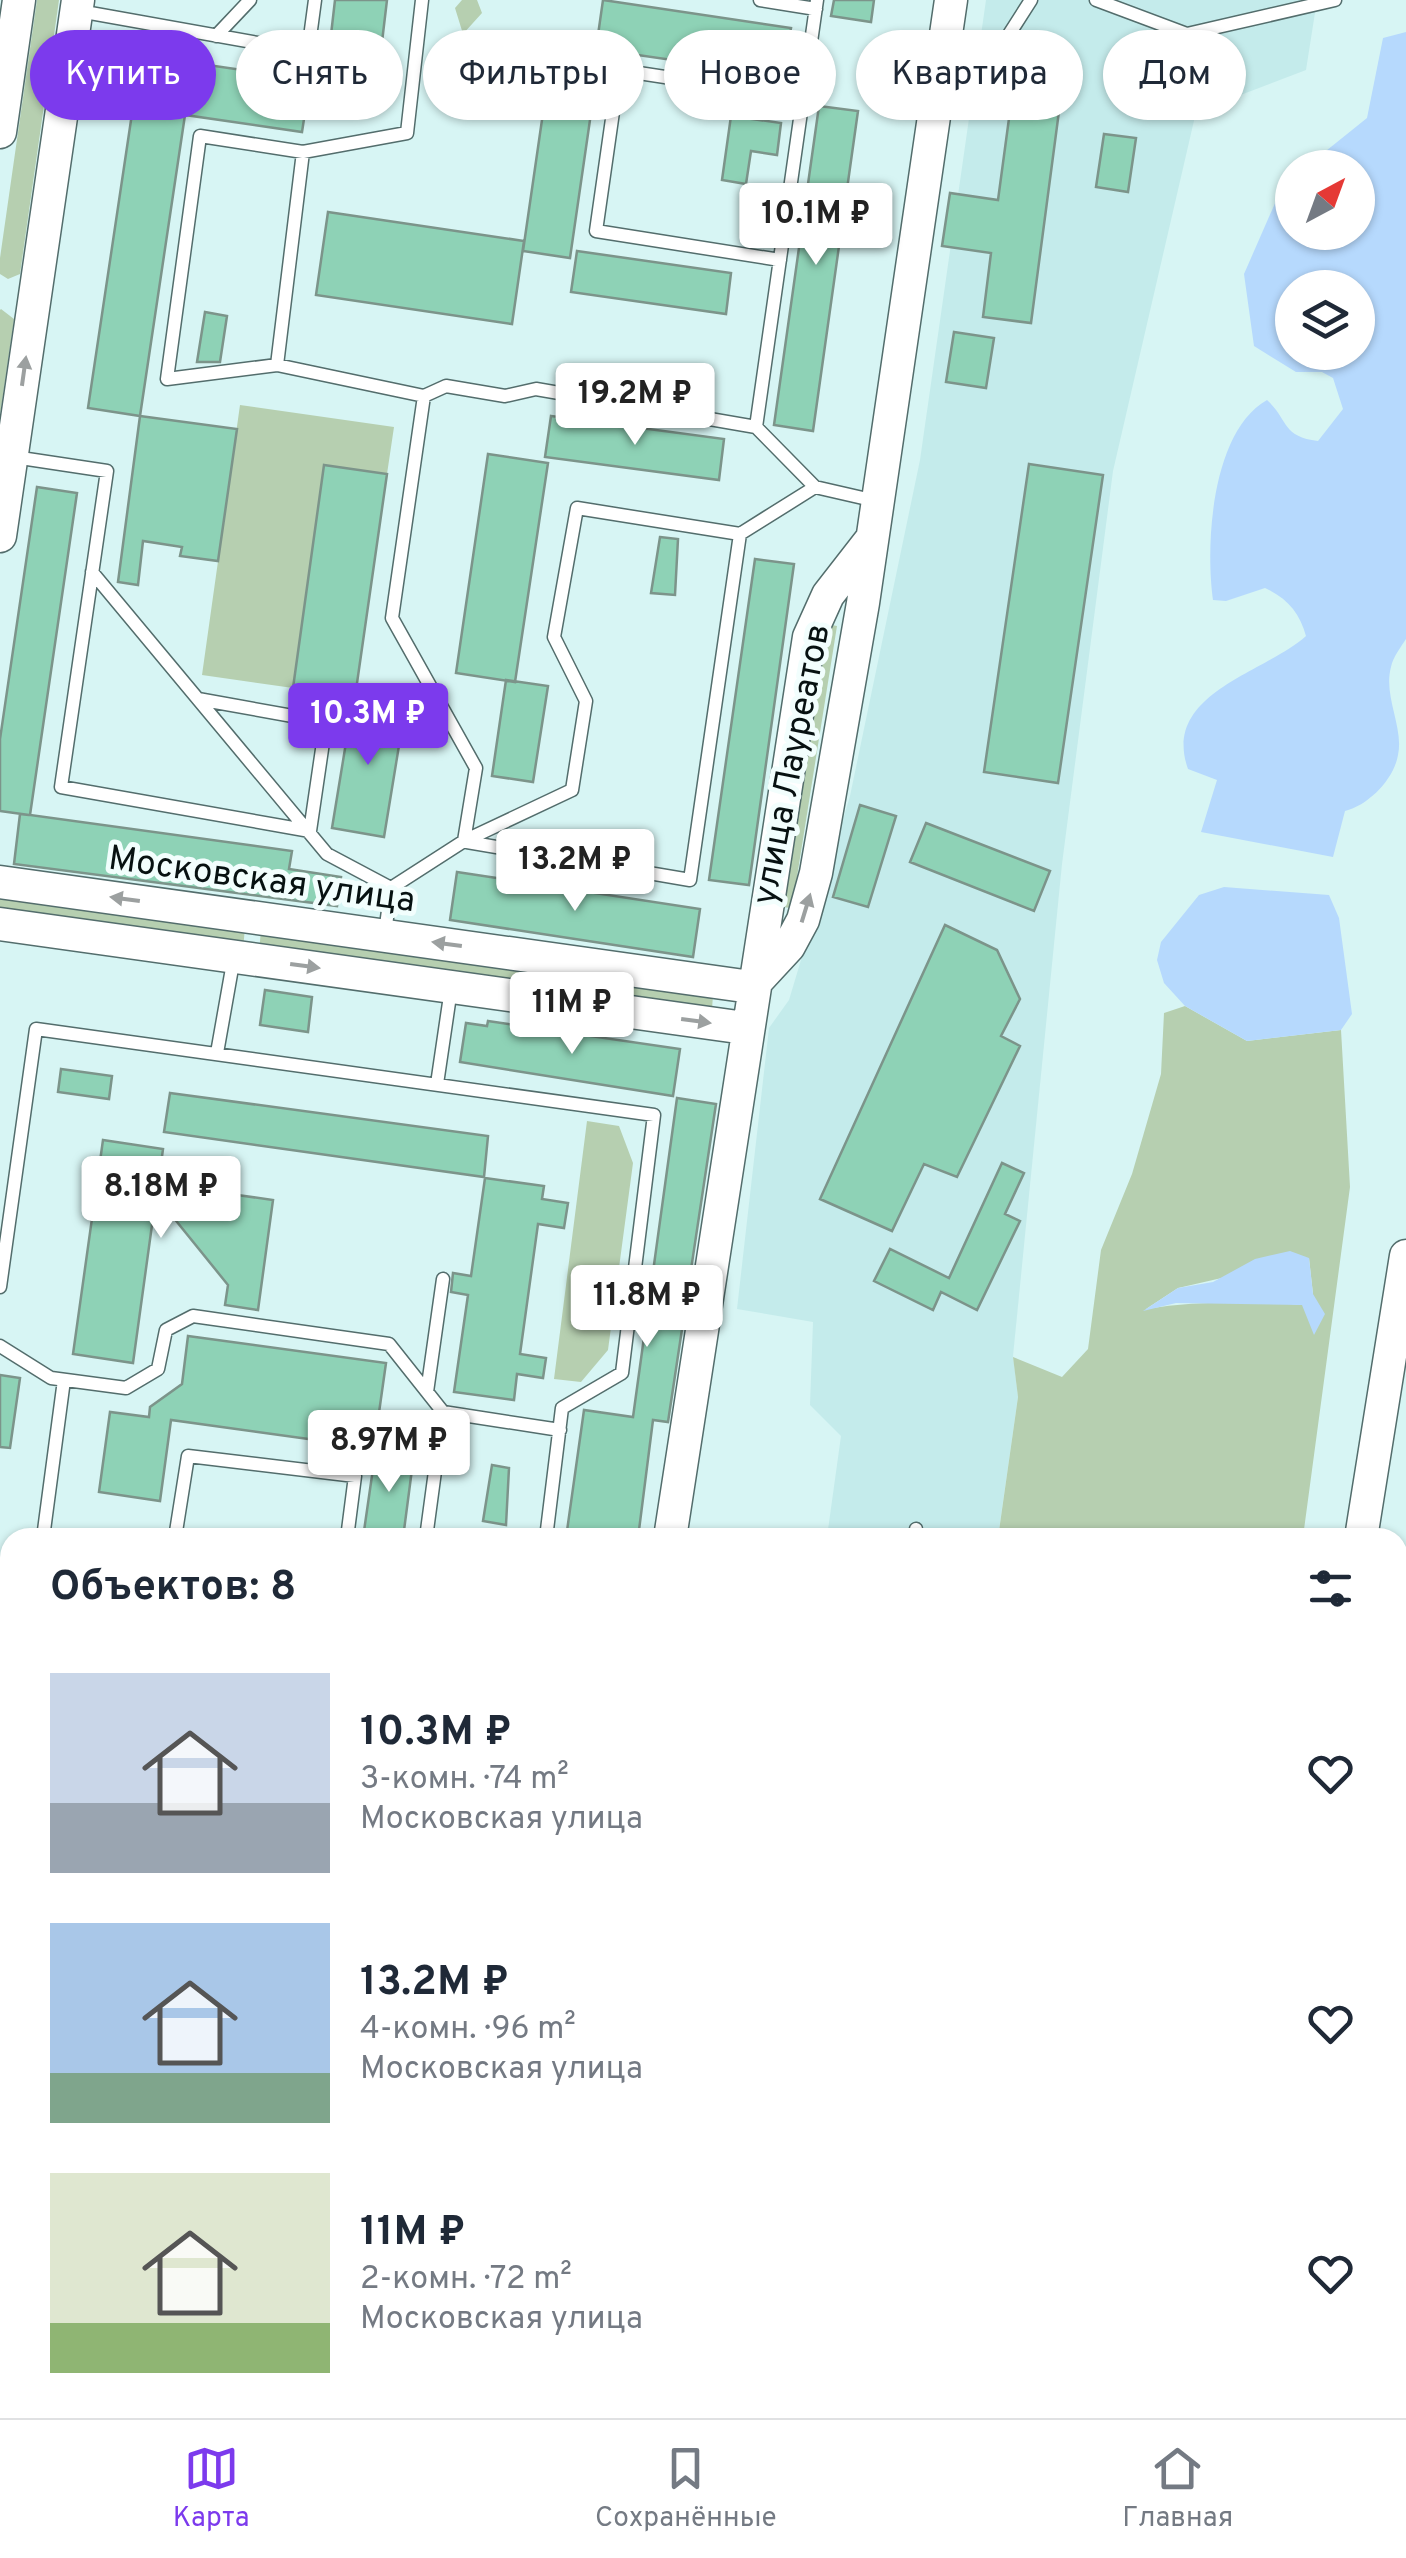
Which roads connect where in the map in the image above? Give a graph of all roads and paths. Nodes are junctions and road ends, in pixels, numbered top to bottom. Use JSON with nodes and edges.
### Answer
{"nodes":[{"id":1,"x":19,"y":0,"type":"edge"},
{"id":2,"x":250,"y":0,"type":"edge"},
{"id":3,"x":315,"y":0,"type":"edge"},
{"id":4,"x":422,"y":0,"type":"edge"},
{"id":5,"x":760,"y":0,"type":"edge"},
{"id":6,"x":951,"y":0,"type":"edge"},
{"id":7,"x":1030,"y":0,"type":"edge"},
{"id":8,"x":1096,"y":0,"type":"edge"},
{"id":9,"x":1335,"y":0,"type":"edge"},
{"id":10,"x":816,"y":4,"type":"edge"},
{"id":11,"x":78,"y":6,"type":"edge"},
{"id":12,"x":188,"y":30,"type":"edge"},
{"id":13,"x":812,"y":30,"type":"edge"},
{"id":14,"x":947,"y":30,"type":"edge"},
{"id":15,"x":1011,"y":30,"type":"edge"},
{"id":16,"x":216,"y":36,"type":"joint"},
{"id":17,"x":4,"y":76,"type":"edge"},
{"id":18,"x":664,"y":77,"type":"edge"},
{"id":19,"x":800,"y":120,"type":"edge"},
{"id":20,"x":934,"y":120,"type":"edge"},
{"id":21,"x":0,"y":132,"type":"edge"},
{"id":22,"x":302,"y":152,"type":"junction"},
{"id":23,"x":780,"y":260,"type":"junction"},
{"id":24,"x":277,"y":365,"type":"junction"},
{"id":25,"x":424,"y":396,"type":"junction"},
{"id":26,"x":756,"y":427,"type":"junction"},
{"id":27,"x":12,"y":456,"type":"junction"},
{"id":28,"x":815,"y":487,"type":"junction"},
{"id":29,"x":876,"y":501,"type":"junction"},
{"id":30,"x":740,"y":534,"type":"junction"},
{"id":31,"x":0,"y":536,"type":"edge"},
{"id":32,"x":870,"y":541,"type":"junction"},
{"id":33,"x":92,"y":572,"type":"junction"},
{"id":34,"x":198,"y":698,"type":"junction"},
{"id":35,"x":310,"y":831,"type":"junction"},
{"id":36,"x":464,"y":841,"type":"junction"},
{"id":37,"x":0,"y":882,"type":"edge"},
{"id":38,"x":391,"y":888,"type":"junction"},
{"id":39,"x":0,"y":924,"type":"edge"},
{"id":40,"x":384,"y":936,"type":"junction"},
{"id":41,"x":234,"y":956,"type":"junction"},
{"id":42,"x":451,"y":987,"type":"junction"},
{"id":43,"x":751,"y":987,"type":"junction"},
{"id":44,"x":745,"y":1028,"type":"junction"},
{"id":45,"x":217,"y":1053,"type":"junction"},
{"id":46,"x":437,"y":1084,"type":"junction"},
{"id":47,"x":1406,"y":1256,"type":"edge"},
{"id":48,"x":443,"y":1279,"type":"dead end"},
{"id":49,"x":0,"y":1287,"type":"edge"},
{"id":50,"x":0,"y":1346,"type":"edge"},
{"id":51,"x":64,"y":1380,"type":"junction"},
{"id":52,"x":427,"y":1392,"type":"junction"},
{"id":53,"x":443,"y":1412,"type":"junction"},
{"id":54,"x":560,"y":1430,"type":"junction"},
{"id":55,"x":48,"y":1528,"type":"edge"},
{"id":56,"x":177,"y":1528,"type":"edge"},
{"id":57,"x":348,"y":1528,"type":"edge"},
{"id":58,"x":427,"y":1528,"type":"edge"},
{"id":59,"x":547,"y":1528,"type":"edge"},
{"id":60,"x":671,"y":1528,"type":"edge"},
{"id":61,"x":1364,"y":1528,"type":"edge"}],
"edges":[{"from":1,"to":17,"type":"street"},
{"from":2,"to":16,"type":"lane"},
{"from":3,"to":16,"type":"lane"},
{"from":4,"to":22,"type":"lane"},
{"from":5,"to":10,"type":"lane"},
{"from":6,"to":14,"type":"street","name":"улица Лауреатов"},
{"from":7,"to":15,"type":"lane"},
{"from":8,"to":9,"type":"lane"},
{"from":10,"to":13,"type":"lane"},
{"from":11,"to":12,"type":"lane"},
{"from":27,"to":11,"type":"street","one_way":true},
{"from":17,"to":21,"type":"street"},
{"from":18,"to":23,"type":"lane"},
{"from":19,"to":23,"type":"lane"},
{"from":20,"to":29,"type":"street","name":"улица Лауреатов"},
{"from":22,"to":24,"type":"lane"},
{"from":22,"to":24,"type":"lane"},
{"from":23,"to":26,"type":"lane"},
{"from":24,"to":25,"type":"lane"},
{"from":25,"to":26,"type":"lane"},
{"from":25,"to":36,"type":"lane"},
{"from":26,"to":28,"type":"lane"},
{"from":27,"to":31,"type":"street"},
{"from":27,"to":33,"type":"lane"},
{"from":28,"to":29,"type":"lane"},
{"from":28,"to":30,"type":"lane"},
{"from":29,"to":32,"type":"street","name":"улица Лауреатов"},
{"from":30,"to":36,"type":"lane"},
{"from":30,"to":36,"type":"lane"},
{"from":32,"to":43,"type":"street","name":"улица Лауреатов"},
{"from":43,"to":32,"type":"street","name":"улица Лауреатов","one_way":true},
{"from":33,"to":34,"type":"lane"},
{"from":33,"to":35,"type":"lane"},
{"from":34,"to":35,"type":"lane"},
{"from":34,"to":35,"type":"lane"},
{"from":35,"to":38,"type":"lane"},
{"from":36,"to":38,"type":"lane"},
{"from":40,"to":37,"type":"street","name":"Московская улица","one_way":true},
{"from":38,"to":40,"type":"lane"},
{"from":39,"to":41,"type":"street"},
{"from":43,"to":40,"type":"street","name":"Московская улица","one_way":true},
{"from":41,"to":42,"type":"street","one_way":true},
{"from":41,"to":45,"type":"lane"},
{"from":42,"to":44,"type":"street","one_way":true},
{"from":42,"to":46,"type":"lane"},
{"from":43,"to":44,"type":"street","name":"улица Лауреатов"},
{"from":44,"to":60,"type":"street","name":"улица Лауреатов"},
{"from":45,"to":46,"type":"lane"},
{"from":45,"to":49,"type":"lane"},
{"from":46,"to":54,"type":"lane"},
{"from":47,"to":61,"type":"street"},
{"from":48,"to":52,"type":"lane"},
{"from":50,"to":51,"type":"lane"},
{"from":51,"to":52,"type":"lane"},
{"from":51,"to":55,"type":"lane"},
{"from":52,"to":53,"type":"lane"},
{"from":53,"to":54,"type":"lane"},
{"from":53,"to":58,"type":"lane"},
{"from":54,"to":59,"type":"lane"},
{"from":56,"to":57,"type":"lane"}]}
